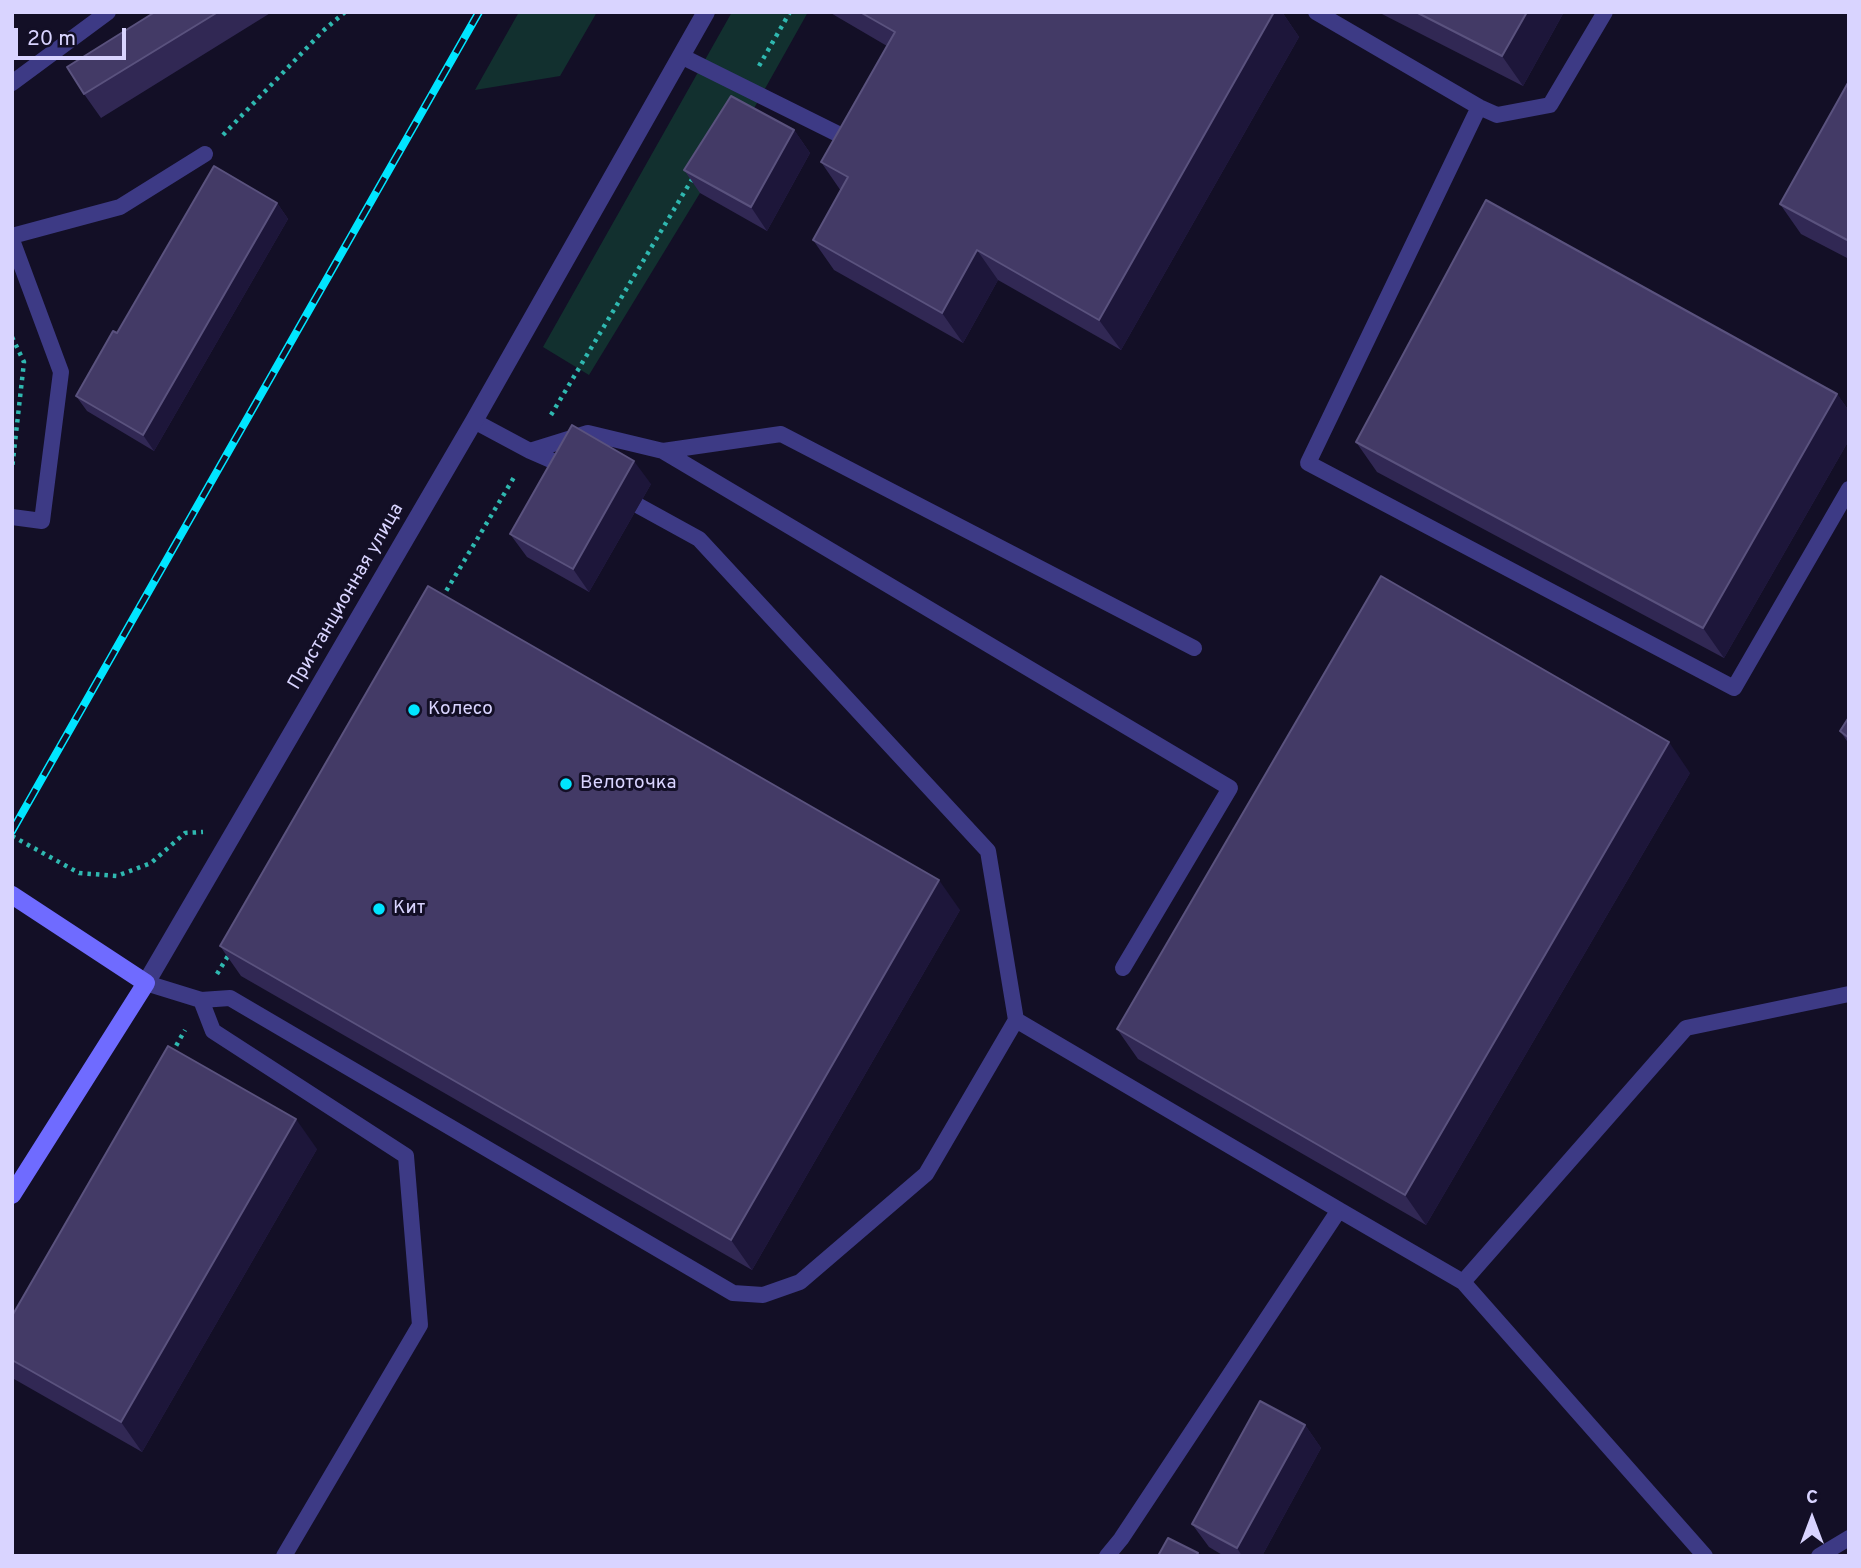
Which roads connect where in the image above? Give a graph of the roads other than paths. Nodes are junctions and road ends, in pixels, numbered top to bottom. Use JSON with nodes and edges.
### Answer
{"nodes":[{"id":1,"x":108,"y":12,"type":"edge"},
{"id":2,"x":706,"y":12,"type":"edge"},
{"id":3,"x":1316,"y":12,"type":"edge"},
{"id":4,"x":1605,"y":12,"type":"edge"},
{"id":5,"x":681,"y":56,"type":"junction"},
{"id":6,"x":12,"y":83,"type":"edge"},
{"id":7,"x":1479,"y":107,"type":"junction"},
{"id":8,"x":840,"y":135,"type":"edge"},
{"id":9,"x":205,"y":154,"type":"road end"},
{"id":10,"x":12,"y":238,"type":"edge"},
{"id":11,"x":474,"y":421,"type":"junction"},
{"id":12,"x":530,"y":451,"type":"junction"},
{"id":13,"x":663,"y":451,"type":"junction"},
{"id":14,"x":587,"y":477,"type":"edge"},
{"id":15,"x":609,"y":489,"type":"edge"},
{"id":16,"x":1849,"y":489,"type":"edge"},
{"id":17,"x":12,"y":517,"type":"edge"},
{"id":18,"x":1195,"y":648,"type":"dead end"},
{"id":19,"x":12,"y":895,"type":"edge"},
{"id":20,"x":1123,"y":968,"type":"dead end"},
{"id":21,"x":146,"y":983,"type":"junction"},
{"id":22,"x":1849,"y":994,"type":"edge"},
{"id":23,"x":201,"y":1000,"type":"junction"},
{"id":24,"x":1016,"y":1020,"type":"junction"},
{"id":25,"x":12,"y":1195,"type":"edge"},
{"id":26,"x":1339,"y":1210,"type":"junction"},
{"id":27,"x":1462,"y":1282,"type":"junction"},
{"id":28,"x":1849,"y":1538,"type":"edge"},
{"id":29,"x":1121,"y":1539,"type":"junction"},
{"id":30,"x":284,"y":1556,"type":"edge"},
{"id":31,"x":1107,"y":1556,"type":"edge"},
{"id":32,"x":1123,"y":1556,"type":"edge"},
{"id":33,"x":1705,"y":1556,"type":"edge"},
{"id":34,"x":1819,"y":1556,"type":"edge"}],
"edges":[{"from":1,"to":6,"type":"lane"},
{"from":2,"to":5,"type":"street","name":"Пристанционная улица"},
{"from":3,"to":7,"type":"lane"},
{"from":4,"to":7,"type":"lane"},
{"from":5,"to":8,"type":"lane"},
{"from":5,"to":11,"type":"street","name":"Пристанционная улица"},
{"from":7,"to":16,"type":"lane"},
{"from":9,"to":10,"type":"lane"},
{"from":10,"to":17,"type":"lane"},
{"from":11,"to":12,"type":"lane"},
{"from":11,"to":21,"type":"street","name":"Пристанционная улица"},
{"from":12,"to":13,"type":"lane"},
{"from":12,"to":14,"type":"lane"},
{"from":13,"to":18,"type":"lane"},
{"from":13,"to":20,"type":"lane"},
{"from":15,"to":24,"type":"lane"},
{"from":19,"to":21,"type":"street"},
{"from":21,"to":23,"type":"lane"},
{"from":21,"to":25,"type":"street","name":"Пристанционная улица"},
{"from":22,"to":27,"type":"lane"},
{"from":23,"to":24,"type":"lane"},
{"from":23,"to":30,"type":"lane"},
{"from":24,"to":26,"type":"lane"},
{"from":26,"to":27,"type":"lane"},
{"from":26,"to":29,"type":"lane"},
{"from":27,"to":33,"type":"lane"},
{"from":28,"to":34,"type":"lane"},
{"from":29,"to":31,"type":"lane"},
{"from":29,"to":32,"type":"lane"}]}
